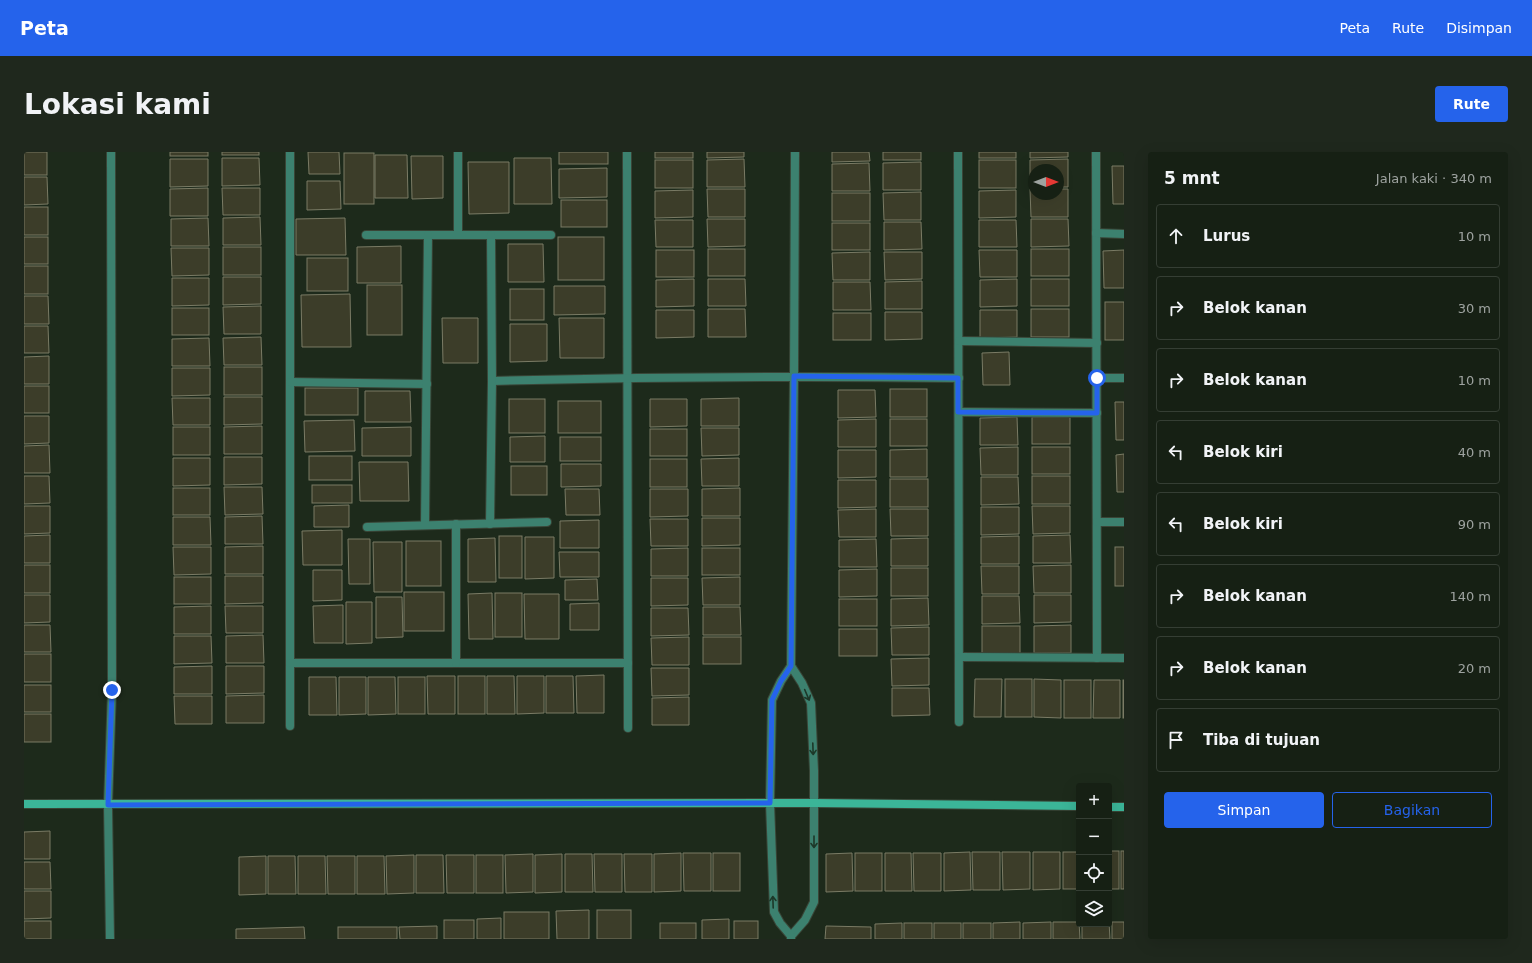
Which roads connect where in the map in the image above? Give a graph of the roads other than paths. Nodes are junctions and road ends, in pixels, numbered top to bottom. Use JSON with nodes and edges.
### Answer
{"nodes":[{"id":1,"x":111,"y":152,"type":"edge"},
{"id":2,"x":290,"y":152,"type":"edge"},
{"id":3,"x":458,"y":152,"type":"edge"},
{"id":4,"x":627,"y":152,"type":"edge"},
{"id":5,"x":795,"y":152,"type":"edge"},
{"id":6,"x":958,"y":152,"type":"edge"},
{"id":7,"x":1096,"y":152,"type":"edge"},
{"id":8,"x":1096,"y":234,"type":"junction"},
{"id":9,"x":1124,"y":234,"type":"edge"},
{"id":10,"x":366,"y":235,"type":"dead end"},
{"id":11,"x":428,"y":235,"type":"junction"},
{"id":12,"x":458,"y":235,"type":"junction"},
{"id":13,"x":491,"y":235,"type":"junction"},
{"id":14,"x":551,"y":235,"type":"dead end"},
{"id":15,"x":958,"y":341,"type":"junction"},
{"id":16,"x":1097,"y":343,"type":"junction"},
{"id":17,"x":794,"y":376,"type":"junction"},
{"id":18,"x":628,"y":377,"type":"junction"},
{"id":19,"x":958,"y":378,"type":"junction"},
{"id":20,"x":1097,"y":378,"type":"junction"},
{"id":21,"x":1124,"y":378,"type":"edge"},
{"id":22,"x":492,"y":380,"type":"junction"},
{"id":23,"x":290,"y":382,"type":"junction"},
{"id":24,"x":427,"y":384,"type":"junction"},
{"id":25,"x":958,"y":412,"type":"junction"},
{"id":26,"x":1097,"y":413,"type":"junction"},
{"id":27,"x":547,"y":522,"type":"dead end"},
{"id":28,"x":1097,"y":522,"type":"junction"},
{"id":29,"x":1124,"y":522,"type":"edge"},
{"id":30,"x":456,"y":524,"type":"junction"},
{"id":31,"x":490,"y":524,"type":"junction"},
{"id":32,"x":367,"y":526,"type":"dead end"},
{"id":33,"x":425,"y":526,"type":"junction"},
{"id":34,"x":959,"y":657,"type":"junction"},
{"id":35,"x":1097,"y":658,"type":"junction"},
{"id":36,"x":1124,"y":658,"type":"edge"},
{"id":37,"x":290,"y":663,"type":"junction"},
{"id":38,"x":456,"y":663,"type":"junction"},
{"id":39,"x":628,"y":663,"type":"junction"},
{"id":40,"x":791,"y":666,"type":"junction"},
{"id":41,"x":959,"y":722,"type":"dead end"},
{"id":42,"x":290,"y":726,"type":"dead end"},
{"id":43,"x":628,"y":728,"type":"dead end"},
{"id":44,"x":770,"y":803,"type":"junction"},
{"id":45,"x":814,"y":803,"type":"junction"},
{"id":46,"x":24,"y":804,"type":"edge"},
{"id":47,"x":108,"y":805,"type":"junction"},
{"id":48,"x":1076,"y":806,"type":"edge"},
{"id":49,"x":1112,"y":807,"type":"edge"},
{"id":50,"x":1124,"y":807,"type":"edge"},
{"id":51,"x":791,"y":937,"type":"edge"},
{"id":52,"x":110,"y":939,"type":"edge"}],
"edges":[{"from":1,"to":47,"type":"street"},
{"from":2,"to":23,"type":"street"},
{"from":3,"to":12,"type":"street"},
{"from":4,"to":18,"type":"street"},
{"from":5,"to":17,"type":"street"},
{"from":6,"to":15,"type":"street"},
{"from":7,"to":8,"type":"street"},
{"from":8,"to":9,"type":"street"},
{"from":8,"to":16,"type":"street"},
{"from":10,"to":11,"type":"street"},
{"from":11,"to":12,"type":"street"},
{"from":11,"to":24,"type":"street"},
{"from":12,"to":13,"type":"street"},
{"from":13,"to":14,"type":"street"},
{"from":13,"to":22,"type":"street"},
{"from":15,"to":16,"type":"street"},
{"from":15,"to":19,"type":"street"},
{"from":16,"to":20,"type":"street"},
{"from":17,"to":18,"type":"street"},
{"from":17,"to":19,"type":"street"},
{"from":17,"to":40,"type":"street"},
{"from":18,"to":22,"type":"street"},
{"from":18,"to":39,"type":"street"},
{"from":19,"to":25,"type":"street"},
{"from":20,"to":21,"type":"street"},
{"from":20,"to":26,"type":"street"},
{"from":22,"to":31,"type":"street"},
{"from":23,"to":24,"type":"street"},
{"from":23,"to":37,"type":"street"},
{"from":24,"to":33,"type":"street"},
{"from":25,"to":26,"type":"street"},
{"from":25,"to":34,"type":"street"},
{"from":26,"to":28,"type":"street"},
{"from":27,"to":31,"type":"street"},
{"from":28,"to":29,"type":"street"},
{"from":28,"to":35,"type":"street"},
{"from":30,"to":31,"type":"street"},
{"from":30,"to":33,"type":"street"},
{"from":30,"to":38,"type":"street"},
{"from":32,"to":33,"type":"street"},
{"from":34,"to":35,"type":"street"},
{"from":34,"to":41,"type":"street"},
{"from":35,"to":36,"type":"street"},
{"from":37,"to":38,"type":"street"},
{"from":37,"to":42,"type":"street"},
{"from":38,"to":39,"type":"street"},
{"from":39,"to":43,"type":"street"},
{"from":40,"to":44,"type":"street"},
{"from":40,"to":45,"type":"street","one_way":true},
{"from":44,"to":45,"type":"street"},
{"from":44,"to":47,"type":"street"},
{"from":51,"to":44,"type":"street","one_way":true},
{"from":45,"to":48,"type":"street"},
{"from":45,"to":51,"type":"street","one_way":true},
{"from":46,"to":47,"type":"street"},
{"from":47,"to":52,"type":"street"},
{"from":49,"to":50,"type":"street"}]}
